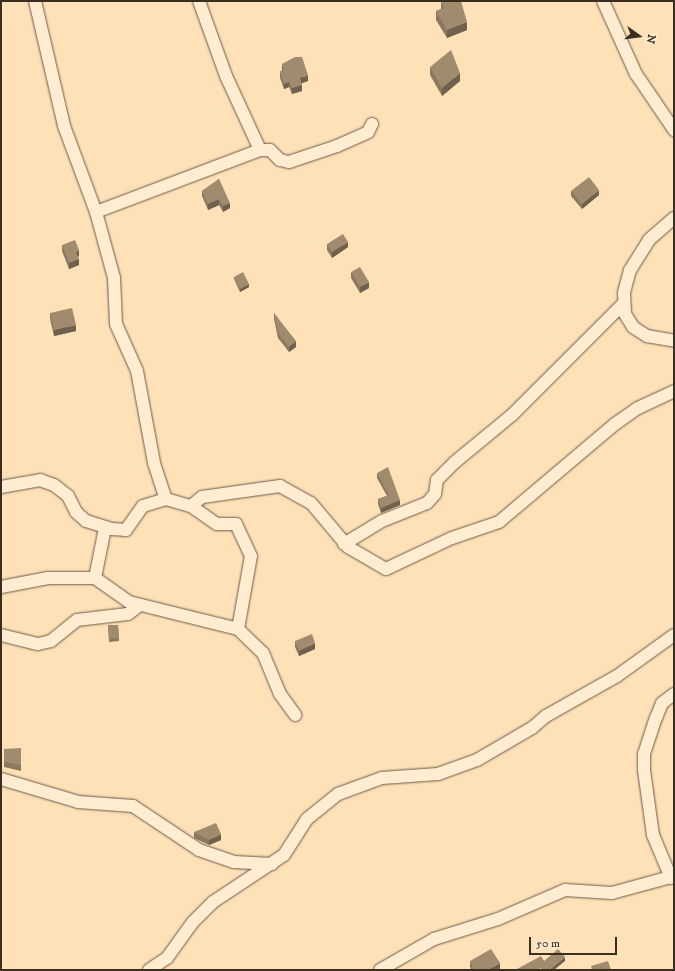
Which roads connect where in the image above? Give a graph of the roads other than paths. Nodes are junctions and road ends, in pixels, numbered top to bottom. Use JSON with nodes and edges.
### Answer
{"nodes":[{"id":1,"x":35,"y":1,"type":"edge"},
{"id":2,"x":199,"y":1,"type":"edge"},
{"id":3,"x":603,"y":1,"type":"edge"},
{"id":4,"x":372,"y":124,"type":"dead end"},
{"id":5,"x":674,"y":130,"type":"edge"},
{"id":6,"x":260,"y":150,"type":"junction"},
{"id":7,"x":96,"y":212,"type":"junction"},
{"id":8,"x":674,"y":218,"type":"edge"},
{"id":9,"x":624,"y":303,"type":"junction"},
{"id":10,"x":674,"y":342,"type":"edge"},
{"id":11,"x":674,"y":390,"type":"edge"},
{"id":12,"x":1,"y":487,"type":"edge"},
{"id":13,"x":166,"y":498,"type":"junction"},
{"id":14,"x":191,"y":506,"type":"junction"},
{"id":15,"x":105,"y":528,"type":"junction"},
{"id":16,"x":344,"y":544,"type":"junction"},
{"id":17,"x":95,"y":578,"type":"junction"},
{"id":18,"x":1,"y":587,"type":"edge"},
{"id":19,"x":140,"y":605,"type":"junction"},
{"id":20,"x":238,"y":629,"type":"junction"},
{"id":21,"x":1,"y":635,"type":"edge"},
{"id":22,"x":674,"y":635,"type":"edge"},
{"id":23,"x":674,"y":694,"type":"edge"},
{"id":24,"x":295,"y":715,"type":"dead end"},
{"id":25,"x":1,"y":779,"type":"edge"},
{"id":26,"x":272,"y":864,"type":"junction"},
{"id":27,"x":672,"y":877,"type":"edge"},
{"id":28,"x":149,"y":970,"type":"edge"},
{"id":29,"x":380,"y":970,"type":"edge"}],
"edges":[{"from":1,"to":7,"type":"street"},
{"from":2,"to":6,"type":"street"},
{"from":3,"to":5,"type":"street"},
{"from":4,"to":6,"type":"street"},
{"from":6,"to":7,"type":"street"},
{"from":7,"to":13,"type":"street"},
{"from":8,"to":9,"type":"street"},
{"from":9,"to":10,"type":"street"},
{"from":9,"to":16,"type":"street"},
{"from":11,"to":16,"type":"street"},
{"from":12,"to":15,"type":"street"},
{"from":13,"to":14,"type":"street"},
{"from":13,"to":15,"type":"street"},
{"from":14,"to":16,"type":"street"},
{"from":14,"to":20,"type":"street"},
{"from":15,"to":17,"type":"street"},
{"from":17,"to":18,"type":"street"},
{"from":17,"to":19,"type":"street"},
{"from":19,"to":20,"type":"street"},
{"from":19,"to":21,"type":"street"},
{"from":20,"to":24,"type":"street"},
{"from":22,"to":26,"type":"street"},
{"from":23,"to":27,"type":"street"},
{"from":25,"to":26,"type":"street"},
{"from":26,"to":28,"type":"street"},
{"from":27,"to":29,"type":"street"}]}
